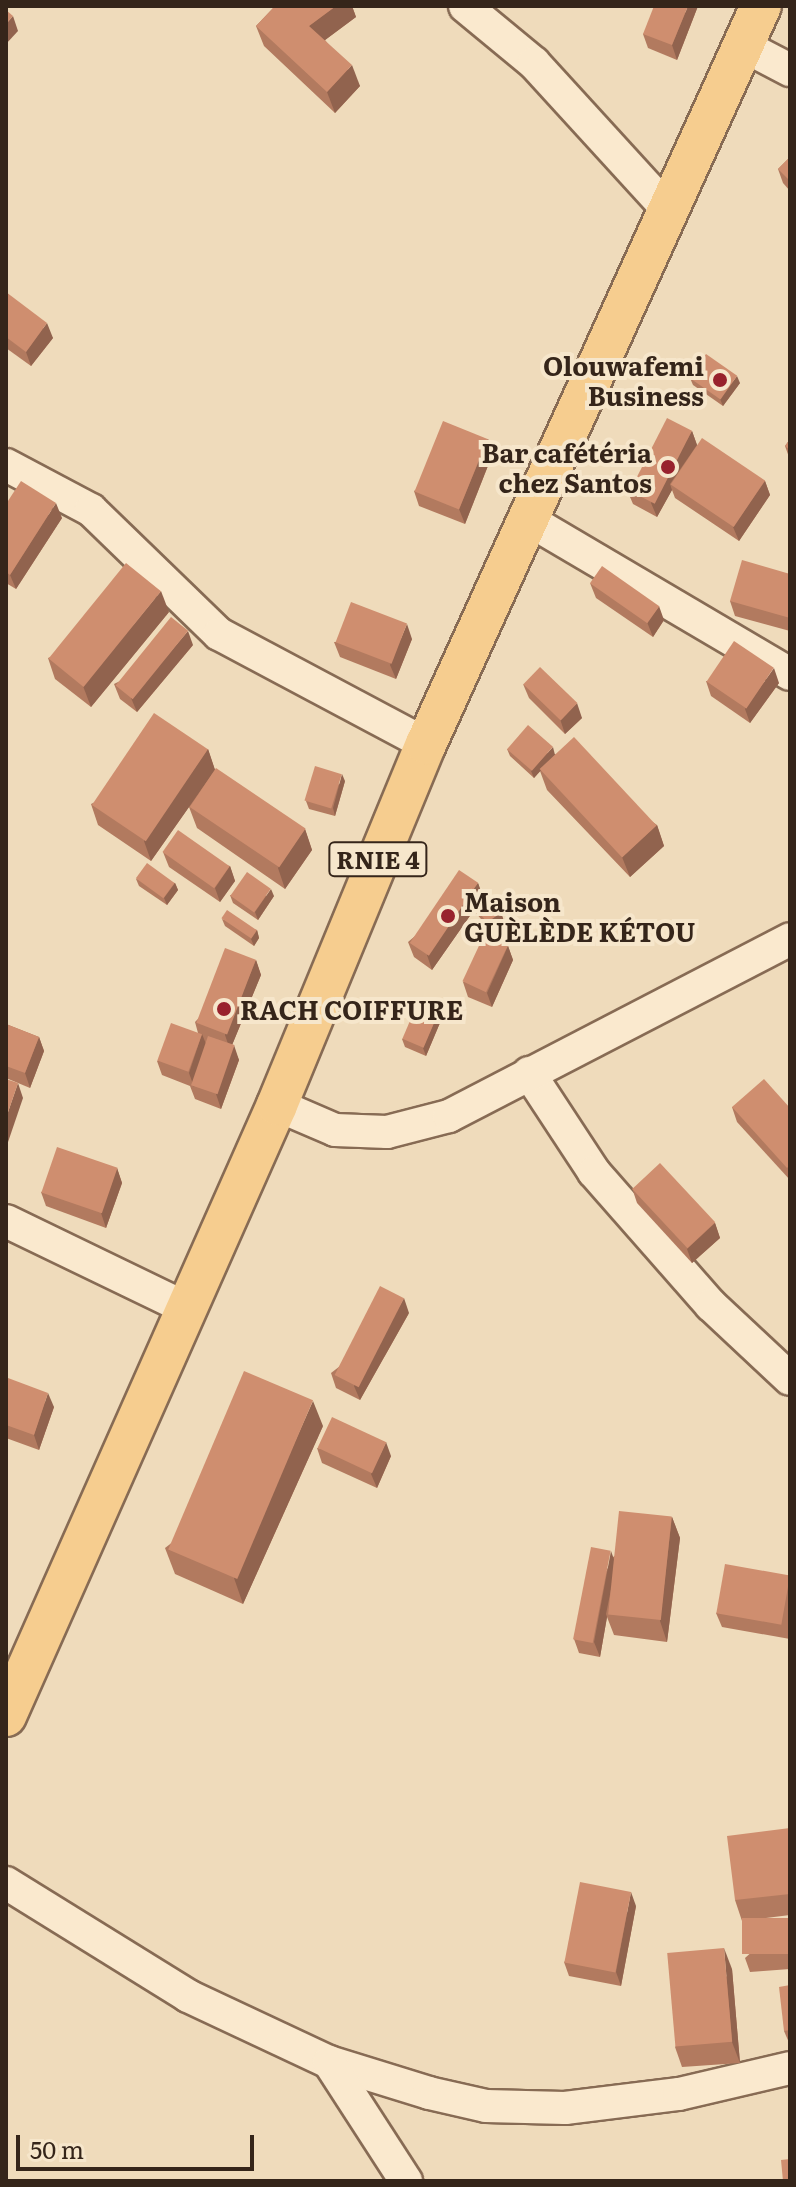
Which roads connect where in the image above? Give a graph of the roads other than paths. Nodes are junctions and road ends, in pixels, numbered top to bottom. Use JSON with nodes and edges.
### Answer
{"nodes":[{"id":1,"x":465,"y":6,"type":"edge"},
{"id":2,"x":761,"y":6,"type":"edge"},
{"id":3,"x":744,"y":46,"type":"junction"},
{"id":4,"x":790,"y":70,"type":"edge"},
{"id":5,"x":670,"y":212,"type":"junction"},
{"id":6,"x":6,"y":465,"type":"edge"},
{"id":7,"x":527,"y":519,"type":"junction"},
{"id":8,"x":790,"y":674,"type":"edge"},
{"id":9,"x":426,"y":744,"type":"junction"},
{"id":10,"x":790,"y":939,"type":"edge"},
{"id":11,"x":529,"y":1073,"type":"junction"},
{"id":12,"x":277,"y":1105,"type":"junction"},
{"id":13,"x":6,"y":1221,"type":"edge"},
{"id":14,"x":188,"y":1309,"type":"junction"},
{"id":15,"x":790,"y":1379,"type":"edge"},
{"id":16,"x":6,"y":1716,"type":"edge"},
{"id":17,"x":6,"y":1883,"type":"edge"},
{"id":18,"x":329,"y":2062,"type":"junction"},
{"id":19,"x":790,"y":2068,"type":"edge"},
{"id":20,"x":406,"y":2181,"type":"edge"}],
"edges":[{"from":1,"to":5,"type":"street"},
{"from":2,"to":3,"type":"main road","number":"RNIE 4"},
{"from":3,"to":4,"type":"street"},
{"from":3,"to":5,"type":"main road","number":"RNIE 4"},
{"from":5,"to":7,"type":"main road","number":"RNIE 4"},
{"from":6,"to":9,"type":"street"},
{"from":7,"to":8,"type":"street"},
{"from":7,"to":9,"type":"main road","number":"RNIE 4"},
{"from":9,"to":12,"type":"main road","number":"RNIE 4"},
{"from":10,"to":11,"type":"street"},
{"from":11,"to":12,"type":"street"},
{"from":11,"to":15,"type":"street"},
{"from":12,"to":14,"type":"main road","number":"RNIE 4"},
{"from":13,"to":14,"type":"street"},
{"from":14,"to":16,"type":"main road","number":"RNIE 4"},
{"from":17,"to":18,"type":"street"},
{"from":18,"to":19,"type":"street"},
{"from":18,"to":20,"type":"street"}]}
